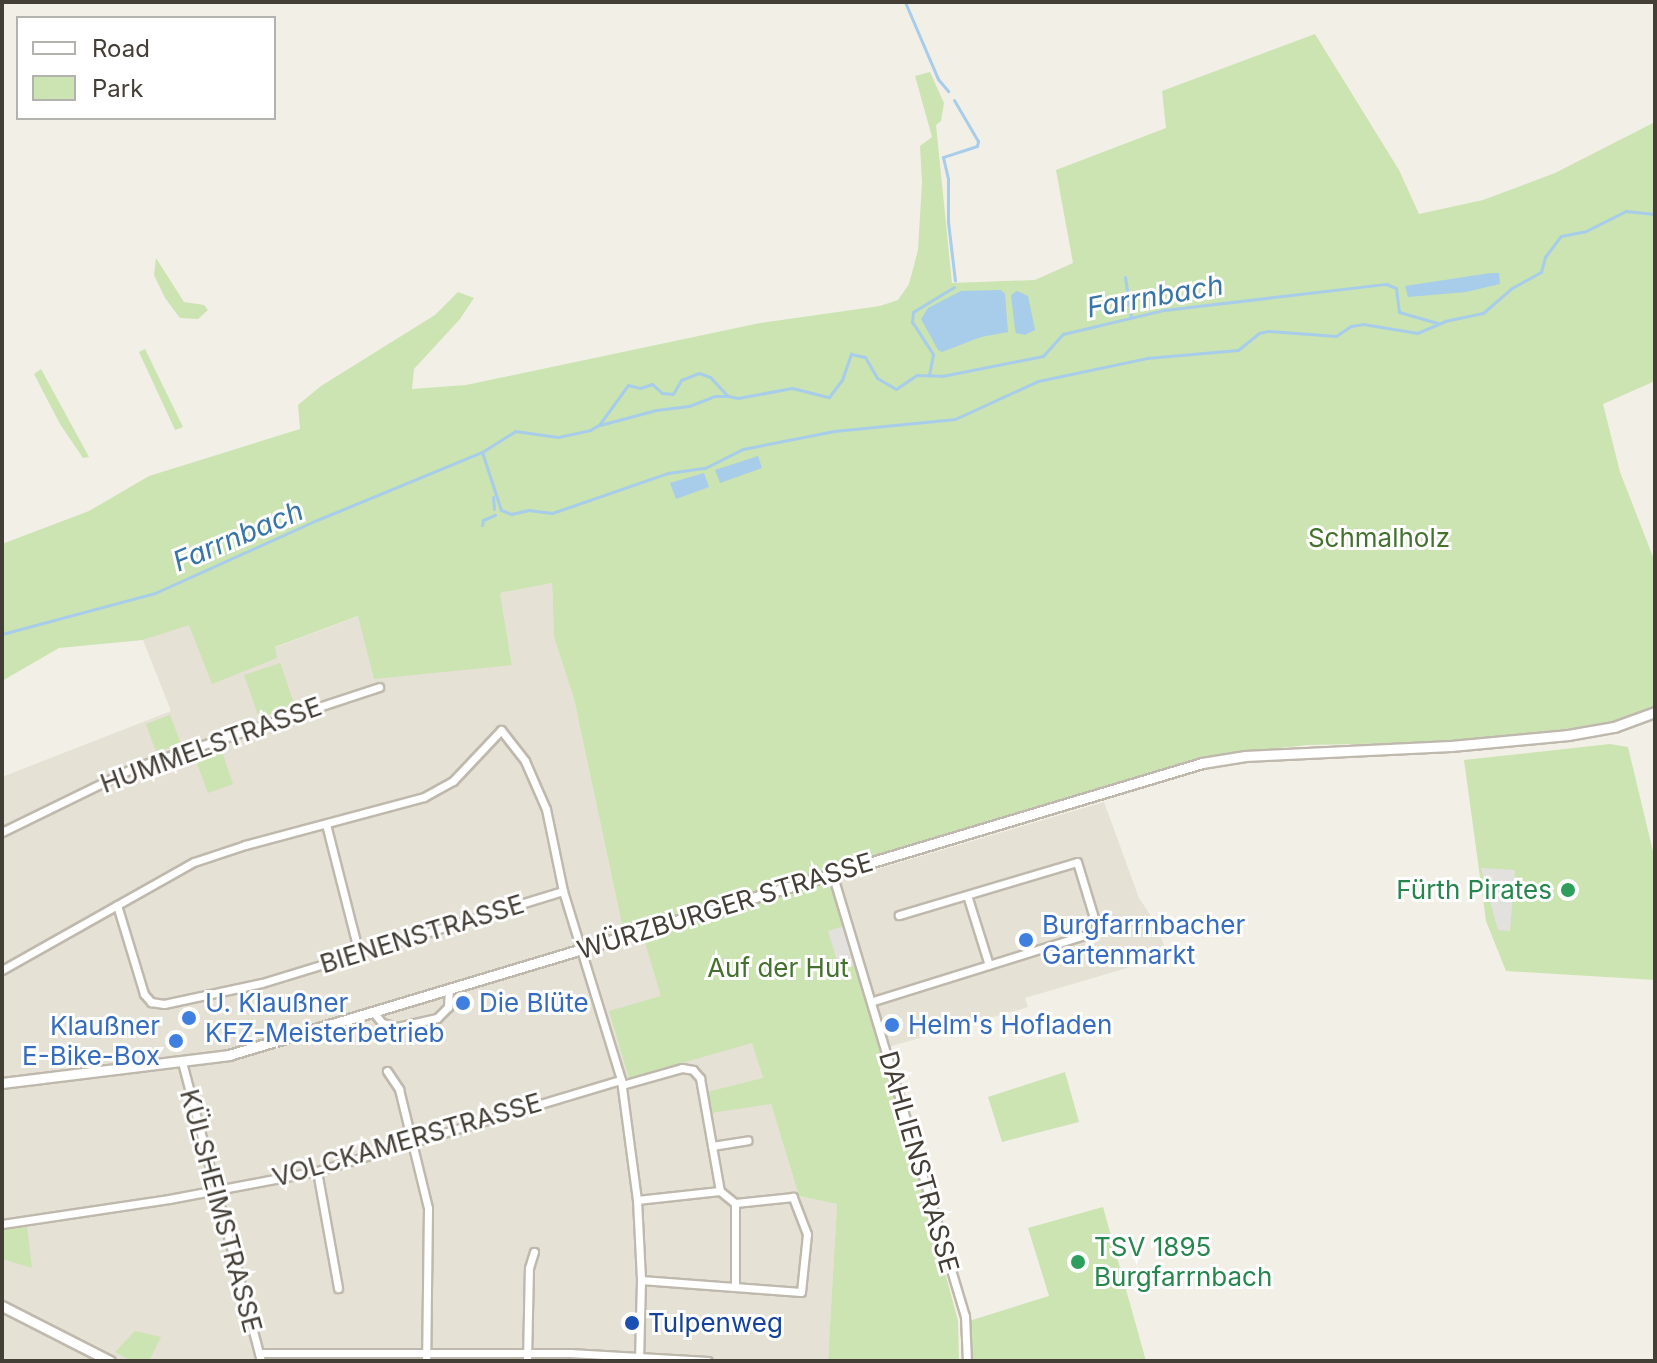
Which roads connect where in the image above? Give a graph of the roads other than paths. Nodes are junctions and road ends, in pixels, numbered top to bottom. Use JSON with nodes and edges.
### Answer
{"nodes":[{"id":1,"x":379,"y":687,"type":"dead end"},
{"id":2,"x":1655,"y":712,"type":"edge"},
{"id":3,"x":326,"y":824,"type":"junction"},
{"id":4,"x":2,"y":832,"type":"edge"},
{"id":5,"x":832,"y":873,"type":"junction"},
{"id":6,"x":563,"y":891,"type":"junction"},
{"id":7,"x":967,"y":895,"type":"junction"},
{"id":8,"x":117,"y":905,"type":"junction"},
{"id":9,"x":899,"y":915,"type":"dead end"},
{"id":10,"x":583,"y":948,"type":"junction"},
{"id":11,"x":359,"y":953,"type":"junction"},
{"id":12,"x":989,"y":965,"type":"junction"},
{"id":13,"x":2,"y":970,"type":"edge"},
{"id":14,"x":449,"y":989,"type":"junction"},
{"id":15,"x":873,"y":1001,"type":"junction"},
{"id":16,"x":374,"y":1013,"type":"junction"},
{"id":17,"x":182,"y":1062,"type":"junction"},
{"id":18,"x":387,"y":1071,"type":"dead end"},
{"id":19,"x":2,"y":1083,"type":"edge"},
{"id":20,"x":622,"y":1083,"type":"junction"},
{"id":21,"x":748,"y":1140,"type":"dead end"},
{"id":22,"x":415,"y":1141,"type":"junction"},
{"id":23,"x":712,"y":1146,"type":"junction"},
{"id":24,"x":317,"y":1171,"type":"junction"},
{"id":25,"x":214,"y":1190,"type":"junction"},
{"id":26,"x":720,"y":1191,"type":"junction"},
{"id":27,"x":637,"y":1200,"type":"junction"},
{"id":28,"x":735,"y":1203,"type":"junction"},
{"id":29,"x":2,"y":1224,"type":"edge"},
{"id":30,"x":534,"y":1252,"type":"dead end"},
{"id":31,"x":641,"y":1280,"type":"junction"},
{"id":32,"x":735,"y":1286,"type":"junction"},
{"id":33,"x":338,"y":1288,"type":"dead end"},
{"id":34,"x":2,"y":1306,"type":"edge"},
{"id":35,"x":260,"y":1357,"type":"edge"},
{"id":36,"x":426,"y":1357,"type":"edge"},
{"id":37,"x":528,"y":1357,"type":"edge"},
{"id":38,"x":639,"y":1358,"type":"edge"},
{"id":39,"x":107,"y":1360,"type":"edge"},
{"id":40,"x":708,"y":1361,"type":"edge"},
{"id":41,"x":967,"y":1361,"type":"edge"}],
"edges":[{"from":1,"to":4,"type":"street","name":"HUMMELSTRASSE"},
{"from":2,"to":5,"type":"street","name":"WÜRZBURGER STRASSE"},
{"from":3,"to":6,"type":"street"},
{"from":3,"to":8,"type":"street"},
{"from":3,"to":11,"type":"street"},
{"from":5,"to":10,"type":"street","name":"WÜRZBURGER STRASSE"},
{"from":5,"to":15,"type":"street","name":"DAHLIENSTRASSE"},
{"from":6,"to":10,"type":"street"},
{"from":6,"to":11,"type":"street","name":"BIENENSTRASSE"},
{"from":7,"to":9,"type":"street"},
{"from":7,"to":12,"type":"street"},
{"from":7,"to":12,"type":"street"},
{"from":8,"to":11,"type":"street","name":"BIENENSTRASSE"},
{"from":8,"to":13,"type":"street"},
{"from":10,"to":14,"type":"street","name":"WÜRZBURGER STRASSE"},
{"from":10,"to":20,"type":"street"},
{"from":12,"to":15,"type":"street"},
{"from":14,"to":16,"type":"street","name":"WÜRZBURGER STRASSE"},
{"from":14,"to":16,"type":"street"},
{"from":15,"to":41,"type":"street","name":"DAHLIENSTRASSE"},
{"from":16,"to":17,"type":"street","name":"WÜRZBURGER STRASSE"},
{"from":17,"to":19,"type":"street","name":"WÜRZBURGER STRASSE"},
{"from":17,"to":25,"type":"street","name":"KÜLSHEIMSTRASSE"},
{"from":18,"to":22,"type":"street"},
{"from":20,"to":22,"type":"street","name":"VOLCKAMERSTRASSE"},
{"from":20,"to":23,"type":"street","name":"VOLCKAMERSTRASSE"},
{"from":20,"to":27,"type":"street"},
{"from":21,"to":23,"type":"street"},
{"from":22,"to":24,"type":"street","name":"VOLCKAMERSTRASSE"},
{"from":22,"to":36,"type":"street"},
{"from":23,"to":26,"type":"street"},
{"from":24,"to":25,"type":"street","name":"VOLCKAMERSTRASSE"},
{"from":24,"to":33,"type":"street"},
{"from":25,"to":29,"type":"street","name":"VOLCKAMERSTRASSE"},
{"from":25,"to":35,"type":"street","name":"KÜLSHEIMSTRASSE"},
{"from":26,"to":27,"type":"street"},
{"from":26,"to":28,"type":"street"},
{"from":27,"to":31,"type":"street"},
{"from":28,"to":32,"type":"street"},
{"from":28,"to":32,"type":"street"},
{"from":30,"to":37,"type":"street"},
{"from":31,"to":32,"type":"street"},
{"from":31,"to":38,"type":"street"},
{"from":34,"to":39,"type":"street"},
{"from":35,"to":36,"type":"street"},
{"from":36,"to":37,"type":"street"},
{"from":37,"to":38,"type":"street"},
{"from":38,"to":40,"type":"street"}]}
